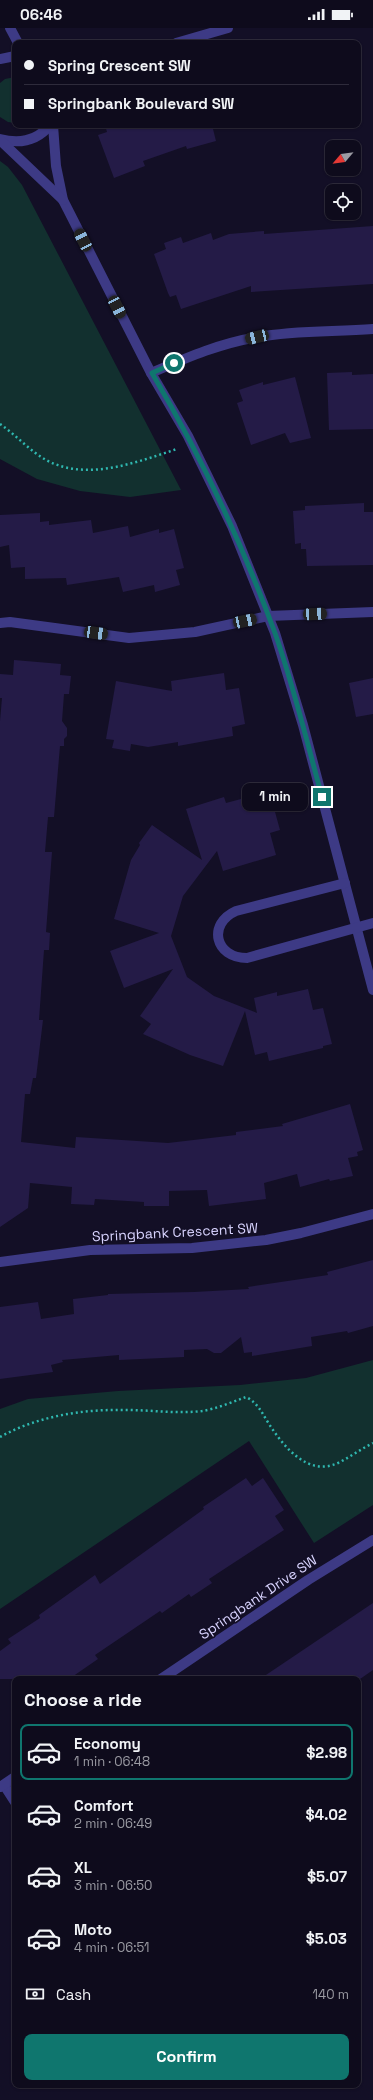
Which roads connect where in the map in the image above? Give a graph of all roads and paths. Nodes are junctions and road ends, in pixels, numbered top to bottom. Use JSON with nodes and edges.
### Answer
{"nodes":[{"id":1,"x":10,"y":28,"type":"edge"},
{"id":2,"x":228,"y":28,"type":"edge"},
{"id":3,"x":16,"y":40,"type":"edge"},
{"id":4,"x":186,"y":40,"type":"edge"},
{"id":5,"x":12,"y":57,"type":"edge"},
{"id":6,"x":0,"y":59,"type":"edge"},
{"id":7,"x":47,"y":128,"type":"edge"},
{"id":8,"x":53,"y":128,"type":"edge"},
{"id":9,"x":0,"y":139,"type":"edge"},
{"id":10,"x":63,"y":200,"type":"junction"},
{"id":11,"x":373,"y":329,"type":"edge"},
{"id":12,"x":152,"y":373,"type":"junction"},
{"id":13,"x":0,"y":424,"type":"edge"},
{"id":14,"x":191,"y":444,"type":"junction"},
{"id":15,"x":373,"y":612,"type":"edge"},
{"id":16,"x":268,"y":616,"type":"junction"},
{"id":17,"x":0,"y":623,"type":"edge"},
{"id":18,"x":345,"y":883,"type":"junction"},
{"id":19,"x":373,"y":923,"type":"edge"},
{"id":20,"x":356,"y":928,"type":"junction"},
{"id":21,"x":373,"y":990,"type":"edge"},
{"id":22,"x":373,"y":1214,"type":"edge"},
{"id":23,"x":0,"y":1262,"type":"edge"},
{"id":24,"x":0,"y":1437,"type":"edge"},
{"id":25,"x":373,"y":1443,"type":"edge"},
{"id":26,"x":373,"y":1540,"type":"edge"},
{"id":27,"x":165,"y":1676,"type":"edge"},
{"id":28,"x":12,"y":1779,"type":"edge"},
{"id":29,"x":2,"y":1786,"type":"edge"},
{"id":30,"x":12,"y":1798,"type":"edge"}],
"edges":[{"from":1,"to":3,"type":"street"},
{"from":2,"to":4,"type":"street"},
{"from":5,"to":6,"type":"street"},
{"from":7,"to":9,"type":"street"},
{"from":8,"to":10,"type":"street"},
{"from":9,"to":10,"type":"street"},
{"from":10,"to":12,"type":"street"},
{"from":11,"to":12,"type":"street"},
{"from":12,"to":14,"type":"street"},
{"from":13,"to":14,"type":"path"},
{"from":14,"to":16,"type":"street"},
{"from":15,"to":16,"type":"street"},
{"from":16,"to":17,"type":"street"},
{"from":16,"to":18,"type":"street"},
{"from":18,"to":20,"type":"street"},
{"from":18,"to":20,"type":"street"},
{"from":19,"to":20,"type":"street"},
{"from":20,"to":21,"type":"street"},
{"from":22,"to":23,"type":"street","name":"Springbank Crescent SW"},
{"from":24,"to":25,"type":"path"},
{"from":26,"to":27,"type":"street","name":"Springbank Drive SW"},
{"from":28,"to":29,"type":"street"},
{"from":29,"to":30,"type":"street"}]}
